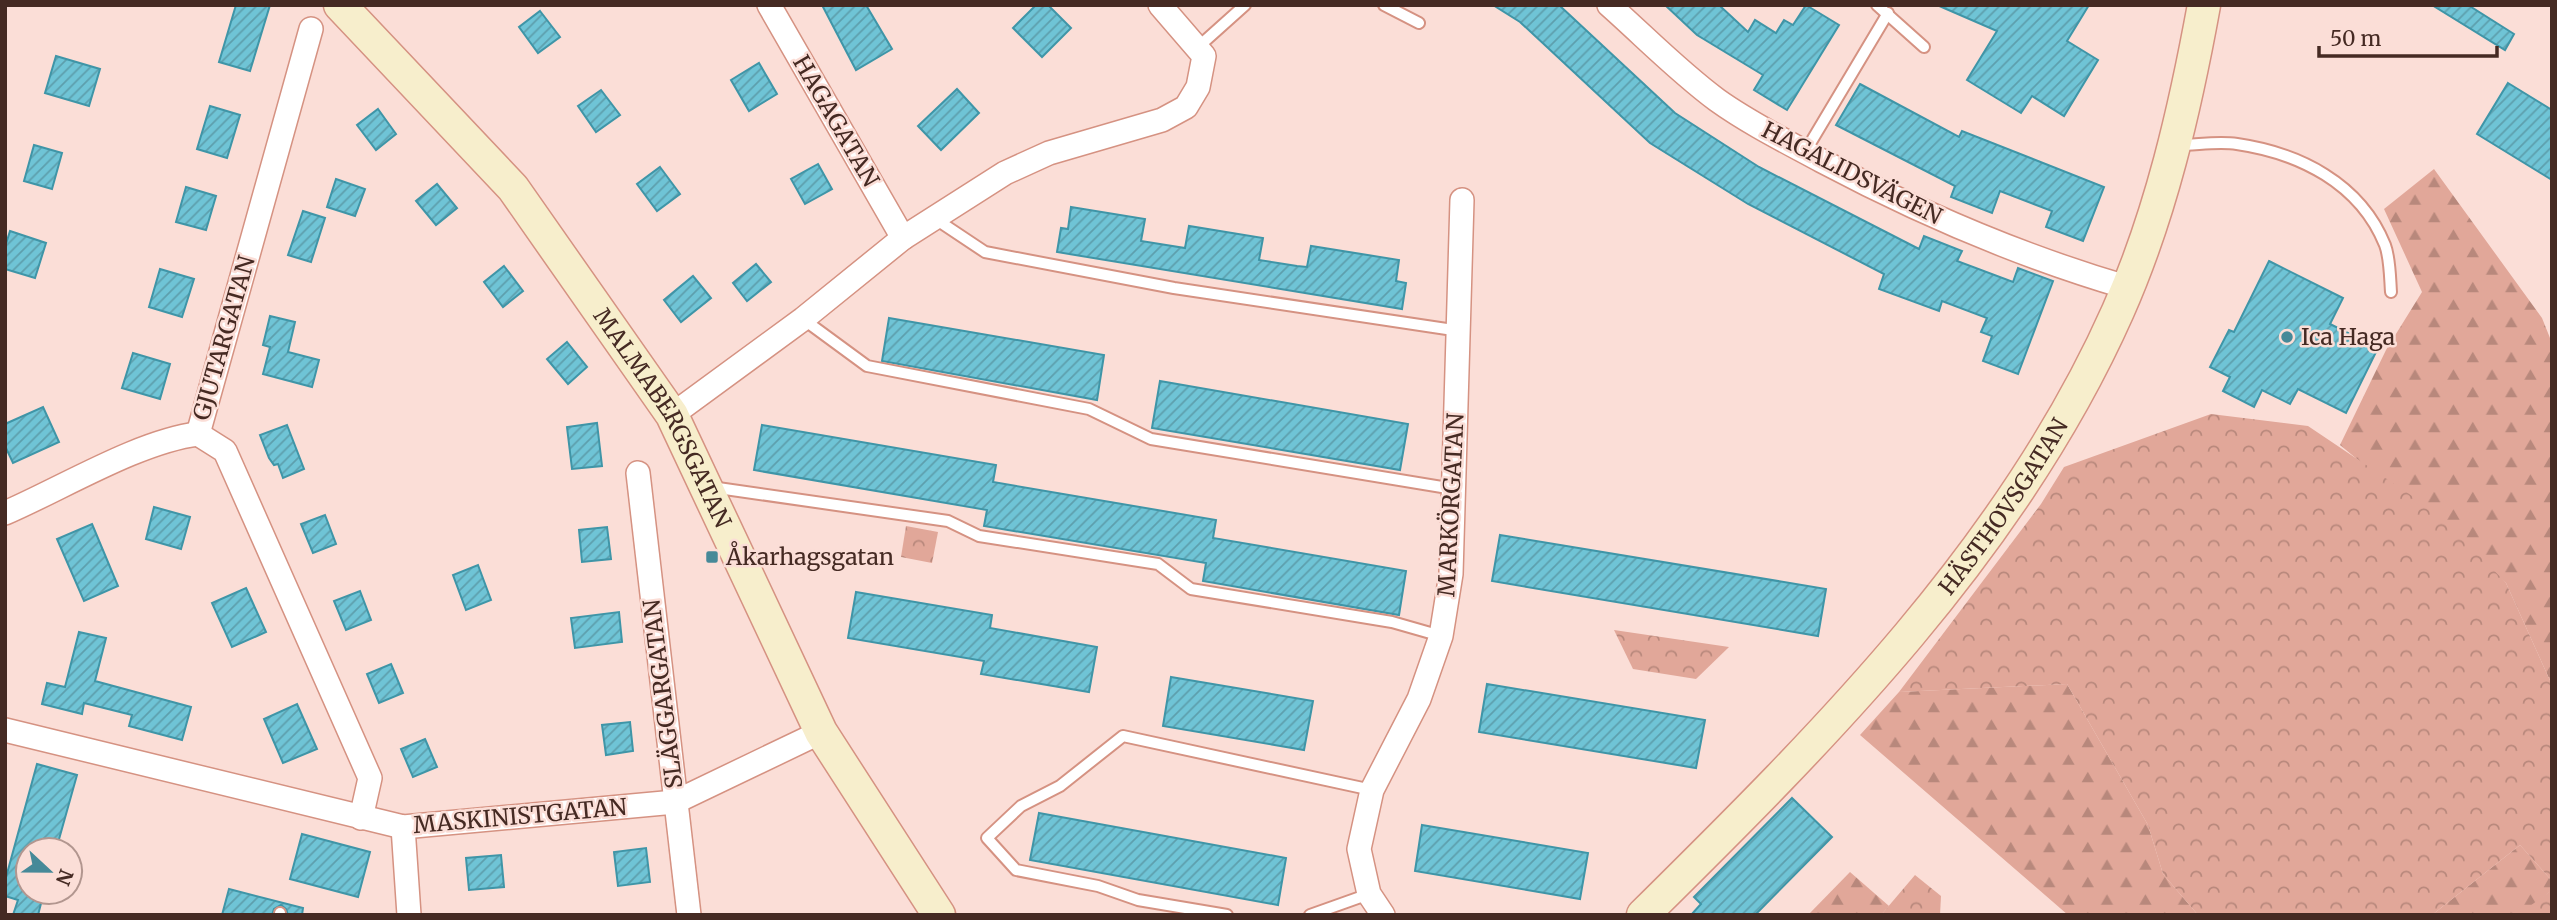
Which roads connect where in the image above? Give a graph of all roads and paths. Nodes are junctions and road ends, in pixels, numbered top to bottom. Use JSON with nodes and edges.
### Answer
{"nodes":[{"id":1,"x":340,"y":5,"type":"edge"},
{"id":2,"x":769,"y":5,"type":"edge"},
{"id":3,"x":1160,"y":5,"type":"edge"},
{"id":4,"x":1245,"y":5,"type":"edge"},
{"id":5,"x":1384,"y":5,"type":"edge"},
{"id":6,"x":1609,"y":5,"type":"edge"},
{"id":7,"x":1877,"y":5,"type":"edge"},
{"id":8,"x":2204,"y":5,"type":"edge"},
{"id":9,"x":1888,"y":13,"type":"junction"},
{"id":10,"x":1419,"y":23,"type":"dead end"},
{"id":11,"x":310,"y":29,"type":"dead end"},
{"id":12,"x":1196,"y":47,"type":"junction"},
{"id":13,"x":1924,"y":47,"type":"dead end"},
{"id":14,"x":2175,"y":145,"type":"junction"},
{"id":15,"x":1805,"y":152,"type":"junction"},
{"id":16,"x":1462,"y":200,"type":"dead end"},
{"id":17,"x":934,"y":218,"type":"junction"},
{"id":18,"x":903,"y":238,"type":"junction"},
{"id":19,"x":2126,"y":287,"type":"junction"},
{"id":20,"x":2392,"y":292,"type":"dead end"},
{"id":21,"x":803,"y":319,"type":"junction"},
{"id":22,"x":1460,"y":331,"type":"junction"},
{"id":23,"x":672,"y":415,"type":"junction"},
{"id":24,"x":198,"y":434,"type":"junction"},
{"id":25,"x":638,"y":472,"type":"dead end"},
{"id":26,"x":705,"y":486,"type":"junction"},
{"id":27,"x":1454,"y":489,"type":"junction"},
{"id":28,"x":5,"y":513,"type":"edge"},
{"id":29,"x":1441,"y":636,"type":"junction"},
{"id":30,"x":5,"y":730,"type":"edge"},
{"id":31,"x":821,"y":732,"type":"junction"},
{"id":32,"x":1372,"y":790,"type":"junction"},
{"id":33,"x":675,"y":802,"type":"junction"},
{"id":34,"x":361,"y":818,"type":"junction"},
{"id":35,"x":403,"y":827,"type":"junction"},
{"id":36,"x":1369,"y":894,"type":"junction"},
{"id":37,"x":409,"y":915,"type":"edge"},
{"id":38,"x":689,"y":915,"type":"edge"},
{"id":39,"x":939,"y":915,"type":"edge"},
{"id":40,"x":1227,"y":915,"type":"edge"},
{"id":41,"x":1310,"y":915,"type":"edge"},
{"id":42,"x":1383,"y":915,"type":"edge"},
{"id":43,"x":1643,"y":915,"type":"edge"}],
"edges":[{"from":1,"to":23,"type":"main road","name":"MALMABERGSGATAN"},
{"from":2,"to":18,"type":"street","name":"HAGAGATAN"},
{"from":3,"to":12,"type":"street"},
{"from":4,"to":12,"type":"lane"},
{"from":5,"to":10,"type":"lane"},
{"from":6,"to":15,"type":"street","name":"HAGALIDSVÄGEN"},
{"from":7,"to":9,"type":"lane"},
{"from":8,"to":14,"type":"main road","name":"HÄSTHOVSGATAN"},
{"from":9,"to":13,"type":"lane"},
{"from":9,"to":15,"type":"lane"},
{"from":11,"to":24,"type":"street","name":"GJUTARGATAN"},
{"from":12,"to":17,"type":"street"},
{"from":14,"to":19,"type":"main road","name":"HÄSTHOVSGATAN"},
{"from":14,"to":20,"type":"lane"},
{"from":15,"to":19,"type":"street","name":"HAGALIDSVÄGEN"},
{"from":16,"to":22,"type":"street","name":"MARKÖRGATAN"},
{"from":17,"to":18,"type":"street"},
{"from":17,"to":22,"type":"lane"},
{"from":18,"to":21,"type":"street"},
{"from":19,"to":43,"type":"main road","name":"HÄSTHOVSGATAN"},
{"from":21,"to":23,"type":"street"},
{"from":21,"to":27,"type":"lane"},
{"from":22,"to":27,"type":"street","name":"MARKÖRGATAN"},
{"from":23,"to":26,"type":"main road","name":"MALMABERGSGATAN"},
{"from":24,"to":28,"type":"street"},
{"from":24,"to":34,"type":"street","name":"GJUTARGATAN"},
{"from":25,"to":33,"type":"street","name":"SLÄGGARGATAN"},
{"from":26,"to":29,"type":"lane"},
{"from":26,"to":31,"type":"main road","name":"MALMABERGSGATAN"},
{"from":27,"to":29,"type":"street","name":"MARKÖRGATAN"},
{"from":29,"to":32,"type":"street","name":"MARKÖRGATAN"},
{"from":30,"to":34,"type":"street","name":"MASKINISTGATAN"},
{"from":31,"to":33,"type":"street","name":"MASKINISTGATAN"},
{"from":31,"to":39,"type":"main road","name":"MALMABERGSGATAN"},
{"from":32,"to":36,"type":"street","name":"MARKÖRGATAN"},
{"from":32,"to":40,"type":"lane"},
{"from":33,"to":35,"type":"street","name":"MASKINISTGATAN"},
{"from":33,"to":38,"type":"street","name":"SLÄGGARGATAN"},
{"from":34,"to":35,"type":"street","name":"MASKINISTGATAN"},
{"from":35,"to":37,"type":"street"},
{"from":36,"to":41,"type":"lane"},
{"from":36,"to":42,"type":"street","name":"MARKÖRGATAN"}]}
